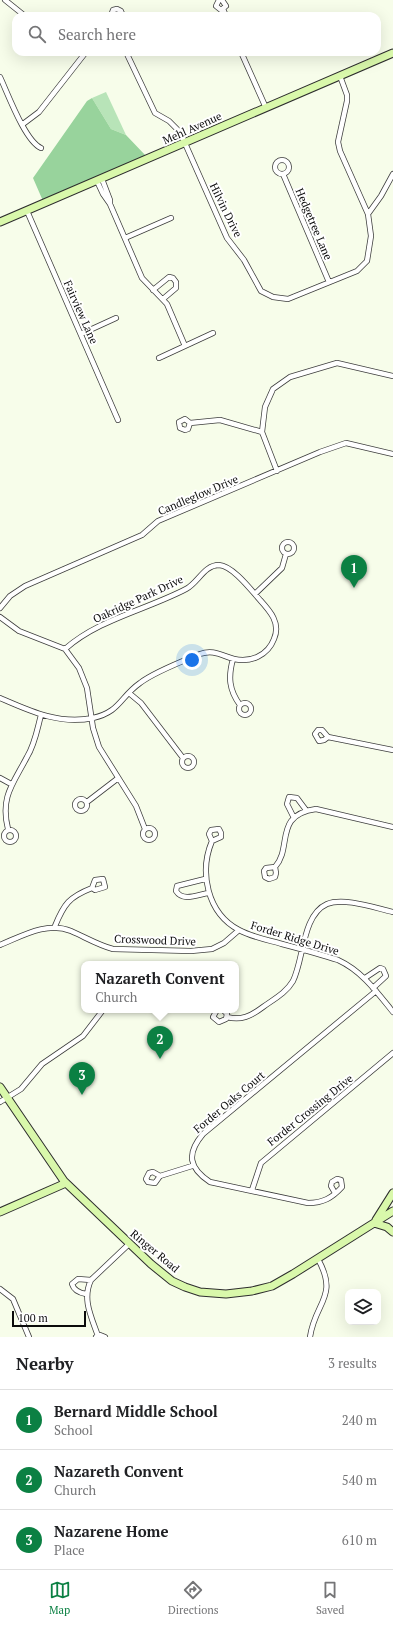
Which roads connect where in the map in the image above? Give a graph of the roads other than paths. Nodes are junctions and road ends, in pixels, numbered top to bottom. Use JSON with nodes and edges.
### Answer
{"nodes":[{"id":1,"x":5,"y":0,"type":"edge"},
{"id":2,"x":219,"y":0,"type":"edge"},
{"id":3,"x":222,"y":0,"type":"edge"},
{"id":4,"x":223,"y":9,"type":"junction"},
{"id":5,"x":20,"y":12,"type":"edge"},
{"id":6,"x":112,"y":12,"type":"edge"},
{"id":7,"x":121,"y":12,"type":"edge"},
{"id":8,"x":224,"y":12,"type":"edge"},
{"id":9,"x":393,"y":53,"type":"edge"},
{"id":10,"x":83,"y":56,"type":"edge"},
{"id":11,"x":128,"y":56,"type":"edge"},
{"id":12,"x":243,"y":56,"type":"edge"},
{"id":13,"x":0,"y":76,"type":"edge"},
{"id":14,"x":340,"y":76,"type":"junction"},
{"id":15,"x":266,"y":108,"type":"junction"},
{"id":16,"x":22,"y":124,"type":"junction"},
{"id":17,"x":185,"y":143,"type":"junction"},
{"id":18,"x":41,"y":148,"type":"dead end"},
{"id":19,"x":284,"y":174,"type":"dead end"},
{"id":20,"x":393,"y":174,"type":"edge"},
{"id":21,"x":100,"y":180,"type":"junction"},
{"id":22,"x":27,"y":210,"type":"junction"},
{"id":23,"x":368,"y":214,"type":"junction"},
{"id":24,"x":171,"y":218,"type":"dead end"},
{"id":25,"x":0,"y":222,"type":"edge"},
{"id":26,"x":125,"y":238,"type":"junction"},
{"id":27,"x":329,"y":282,"type":"junction"},
{"id":28,"x":153,"y":290,"type":"junction"},
{"id":29,"x":163,"y":299,"type":"junction"},
{"id":30,"x":116,"y":318,"type":"dead end"},
{"id":31,"x":213,"y":333,"type":"dead end"},
{"id":32,"x":81,"y":334,"type":"junction"},
{"id":33,"x":185,"y":346,"type":"junction"},
{"id":34,"x":159,"y":358,"type":"dead end"},
{"id":35,"x":393,"y":376,"type":"edge"},
{"id":36,"x":118,"y":420,"type":"dead end"},
{"id":37,"x":190,"y":423,"type":"dead end"},
{"id":38,"x":262,"y":432,"type":"junction"},
{"id":39,"x":393,"y":454,"type":"edge"},
{"id":40,"x":277,"y":471,"type":"junction"},
{"id":41,"x":286,"y":554,"type":"dead end"},
{"id":42,"x":255,"y":594,"type":"junction"},
{"id":43,"x":0,"y":608,"type":"edge"},
{"id":44,"x":0,"y":617,"type":"edge"},
{"id":45,"x":65,"y":649,"type":"junction"},
{"id":46,"x":233,"y":659,"type":"junction"},
{"id":47,"x":129,"y":693,"type":"junction"},
{"id":48,"x":0,"y":698,"type":"edge"},
{"id":49,"x":240,"y":705,"type":"dead end"},
{"id":50,"x":41,"y":716,"type":"junction"},
{"id":51,"x":93,"y":718,"type":"junction"},
{"id":52,"x":328,"y":737,"type":"dead end"},
{"id":53,"x":393,"y":750,"type":"edge"},
{"id":54,"x":183,"y":758,"type":"dead end"},
{"id":55,"x":0,"y":778,"type":"edge"},
{"id":56,"x":117,"y":779,"type":"junction"},
{"id":57,"x":10,"y":784,"type":"junction"},
{"id":58,"x":87,"y":802,"type":"dead end"},
{"id":59,"x":306,"y":810,"type":"junction"},
{"id":60,"x":294,"y":818,"type":"junction"},
{"id":61,"x":393,"y":827,"type":"edge"},
{"id":62,"x":8,"y":829,"type":"dead end"},
{"id":63,"x":145,"y":829,"type":"dead end"},
{"id":64,"x":212,"y":841,"type":"dead end"},
{"id":65,"x":275,"y":867,"type":"dead end"},
{"id":66,"x":205,"y":879,"type":"junction"},
{"id":67,"x":92,"y":888,"type":"dead end"},
{"id":68,"x":208,"y":893,"type":"junction"},
{"id":69,"x":393,"y":912,"type":"edge"},
{"id":70,"x":55,"y":926,"type":"junction"},
{"id":71,"x":239,"y":930,"type":"junction"},
{"id":72,"x":0,"y":945,"type":"edge"},
{"id":73,"x":302,"y":949,"type":"junction"},
{"id":74,"x":365,"y":978,"type":"junction"},
{"id":75,"x":374,"y":989,"type":"junction"},
{"id":76,"x":393,"y":1012,"type":"edge"},
{"id":77,"x":100,"y":1013,"type":"edge"},
{"id":78,"x":216,"y":1013,"type":"edge"},
{"id":79,"x":225,"y":1013,"type":"edge"},
{"id":80,"x":227,"y":1017,"type":"junction"},
{"id":81,"x":393,"y":1053,"type":"edge"},
{"id":82,"x":0,"y":1086,"type":"edge"},
{"id":83,"x":8,"y":1098,"type":"junction"},
{"id":84,"x":0,"y":1102,"type":"edge"},
{"id":85,"x":192,"y":1166,"type":"junction"},
{"id":86,"x":160,"y":1176,"type":"dead end"},
{"id":87,"x":66,"y":1183,"type":"junction"},
{"id":88,"x":252,"y":1190,"type":"junction"},
{"id":89,"x":335,"y":1193,"type":"dead end"},
{"id":90,"x":393,"y":1193,"type":"edge"},
{"id":91,"x":393,"y":1211,"type":"edge"},
{"id":92,"x":0,"y":1212,"type":"edge"},
{"id":93,"x":374,"y":1223,"type":"junction"},
{"id":94,"x":393,"y":1232,"type":"edge"},
{"id":95,"x":129,"y":1244,"type":"junction"},
{"id":96,"x":318,"y":1259,"type":"junction"},
{"id":97,"x":92,"y":1280,"type":"junction"},
{"id":98,"x":0,"y":1289,"type":"edge"},
{"id":99,"x":86,"y":1294,"type":"junction"},
{"id":100,"x":97,"y":1336,"type":"edge"},
{"id":101,"x":29,"y":1337,"type":"edge"},
{"id":102,"x":105,"y":1337,"type":"edge"},
{"id":103,"x":310,"y":1337,"type":"edge"}],
"edges":[{"from":1,"to":5,"type":"street"},
{"from":2,"to":4,"type":"street"},
{"from":3,"to":4,"type":"street"},
{"from":4,"to":8,"type":"street"},
{"from":6,"to":7,"type":"street"},
{"from":9,"to":14,"type":"street","name":"Mehl Avenue"},
{"from":10,"to":16,"type":"street"},
{"from":11,"to":17,"type":"street","name":"Hilvin Drive"},
{"from":12,"to":15,"type":"street"},
{"from":13,"to":16,"type":"street"},
{"from":14,"to":15,"type":"street","name":"Mehl Avenue"},
{"from":14,"to":23,"type":"street"},
{"from":15,"to":17,"type":"street","name":"Mehl Avenue"},
{"from":16,"to":18,"type":"street"},
{"from":17,"to":21,"type":"street","name":"Mehl Avenue"},
{"from":17,"to":27,"type":"street","name":"Hilvin Drive"},
{"from":19,"to":27,"type":"street","name":"Hedgetree Lane"},
{"from":20,"to":23,"type":"street"},
{"from":21,"to":22,"type":"street","name":"Mehl Avenue"},
{"from":21,"to":26,"type":"street"},
{"from":22,"to":25,"type":"street","name":"Mehl Avenue"},
{"from":22,"to":32,"type":"street","name":"Fairview Lane"},
{"from":23,"to":27,"type":"street"},
{"from":24,"to":26,"type":"street"},
{"from":26,"to":28,"type":"street"},
{"from":28,"to":29,"type":"street"},
{"from":28,"to":29,"type":"street"},
{"from":29,"to":33,"type":"street"},
{"from":30,"to":32,"type":"street"},
{"from":31,"to":33,"type":"street"},
{"from":32,"to":36,"type":"street","name":"Fairview Lane"},
{"from":33,"to":34,"type":"street"},
{"from":35,"to":38,"type":"street"},
{"from":37,"to":38,"type":"street"},
{"from":38,"to":40,"type":"street"},
{"from":39,"to":40,"type":"street","name":"Candleglow Drive"},
{"from":40,"to":43,"type":"street","name":"Candleglow Drive"},
{"from":41,"to":42,"type":"street"},
{"from":42,"to":45,"type":"street","name":"Oakridge Park Drive"},
{"from":42,"to":46,"type":"street"},
{"from":44,"to":45,"type":"street"},
{"from":45,"to":51,"type":"street"},
{"from":46,"to":47,"type":"street"},
{"from":46,"to":49,"type":"street"},
{"from":47,"to":51,"type":"street"},
{"from":47,"to":54,"type":"street"},
{"from":48,"to":50,"type":"street"},
{"from":50,"to":51,"type":"street"},
{"from":50,"to":57,"type":"street"},
{"from":51,"to":56,"type":"street"},
{"from":52,"to":53,"type":"street"},
{"from":55,"to":57,"type":"street"},
{"from":56,"to":58,"type":"street"},
{"from":56,"to":63,"type":"street"},
{"from":57,"to":62,"type":"street"},
{"from":59,"to":60,"type":"street"},
{"from":59,"to":60,"type":"street"},
{"from":59,"to":61,"type":"street"},
{"from":60,"to":65,"type":"street"},
{"from":64,"to":66,"type":"street","name":"Forder Ridge Drive"},
{"from":66,"to":68,"type":"street","name":"Forder Ridge Drive"},
{"from":66,"to":68,"type":"street"},
{"from":67,"to":70,"type":"street"},
{"from":68,"to":71,"type":"street","name":"Forder Ridge Drive"},
{"from":69,"to":73,"type":"street"},
{"from":70,"to":71,"type":"street","name":"Crosswood Drive"},
{"from":70,"to":72,"type":"street"},
{"from":71,"to":73,"type":"street","name":"Forder Ridge Drive"},
{"from":73,"to":74,"type":"street","name":"Forder Ridge Drive"},
{"from":73,"to":80,"type":"street"},
{"from":74,"to":75,"type":"street","name":"Forder Ridge Drive"},
{"from":74,"to":75,"type":"street"},
{"from":75,"to":76,"type":"street","name":"Forder Ridge Drive"},
{"from":75,"to":85,"type":"street","name":"Forder Oaks Court"},
{"from":77,"to":83,"type":"street"},
{"from":78,"to":80,"type":"street"},
{"from":79,"to":80,"type":"street"},
{"from":81,"to":88,"type":"street","name":"Forder Crossing Drive"},
{"from":82,"to":83,"type":"street","name":"Ringer Road"},
{"from":83,"to":84,"type":"street"},
{"from":83,"to":87,"type":"street","name":"Ringer Road"},
{"from":85,"to":86,"type":"street"},
{"from":85,"to":88,"type":"street"},
{"from":87,"to":92,"type":"street"},
{"from":87,"to":95,"type":"street","name":"Ringer Road"},
{"from":88,"to":89,"type":"street"},
{"from":90,"to":93,"type":"street"},
{"from":91,"to":93,"type":"street","name":"Ringer Road"},
{"from":93,"to":94,"type":"street"},
{"from":93,"to":96,"type":"street","name":"Ringer Road"},
{"from":95,"to":96,"type":"street","name":"Ringer Road"},
{"from":95,"to":97,"type":"street"},
{"from":96,"to":103,"type":"street"},
{"from":97,"to":99,"type":"street"},
{"from":97,"to":99,"type":"street"},
{"from":98,"to":101,"type":"street"},
{"from":99,"to":100,"type":"street"},
{"from":100,"to":102,"type":"street"}]}
